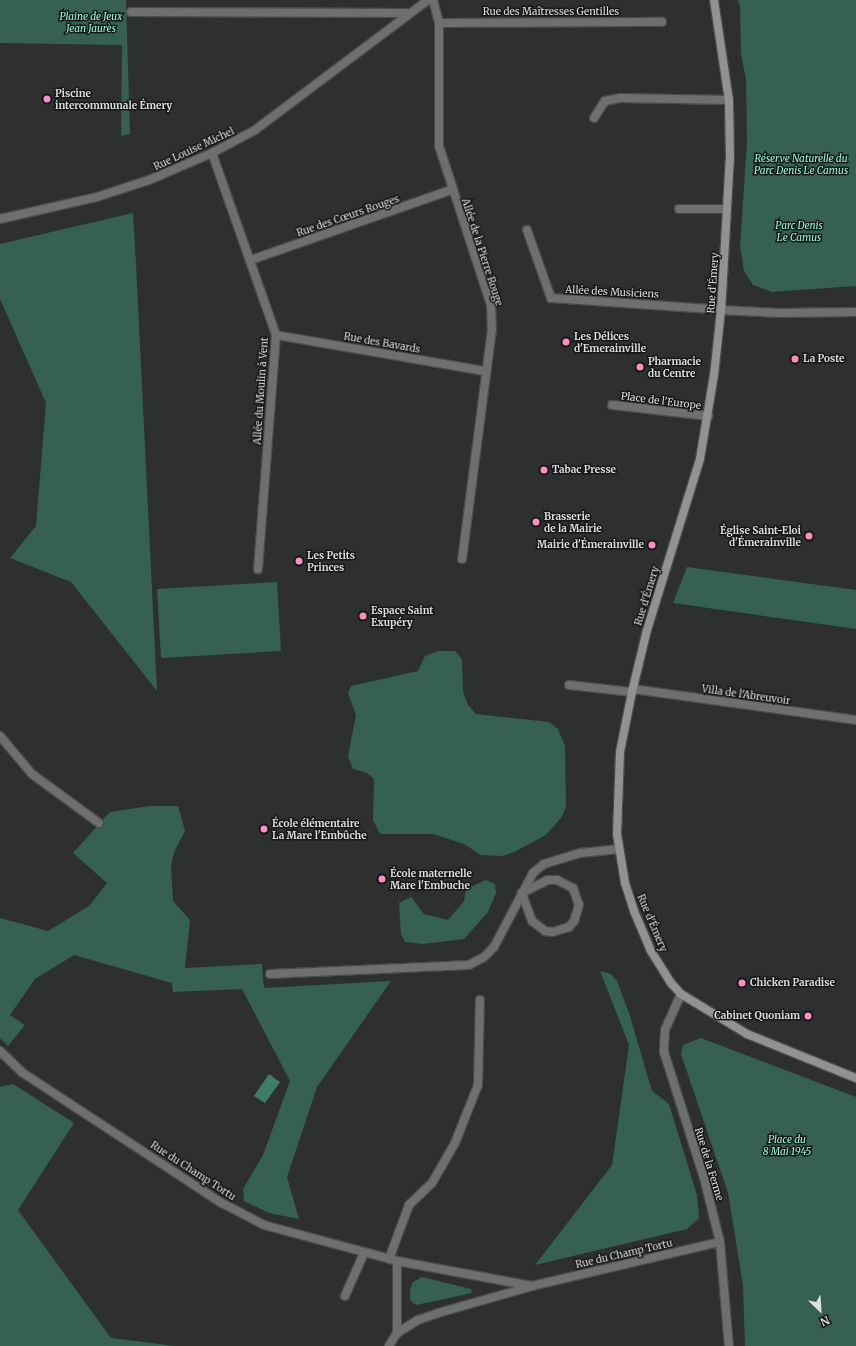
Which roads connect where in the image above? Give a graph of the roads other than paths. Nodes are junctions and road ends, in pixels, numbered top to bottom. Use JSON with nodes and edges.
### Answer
{"nodes":[{"id":1,"x":428,"y":0,"type":"edge"},
{"id":2,"x":433,"y":0,"type":"edge"},
{"id":3,"x":714,"y":0,"type":"edge"},
{"id":4,"x":131,"y":12,"type":"dead end"},
{"id":5,"x":407,"y":13,"type":"junction"},
{"id":6,"x":662,"y":22,"type":"dead end"},
{"id":7,"x":439,"y":23,"type":"junction"},
{"id":8,"x":729,"y":100,"type":"junction"},
{"id":9,"x":594,"y":118,"type":"dead end"},
{"id":10,"x":212,"y":153,"type":"junction"},
{"id":11,"x":451,"y":190,"type":"junction"},
{"id":12,"x":679,"y":209,"type":"dead end"},
{"id":13,"x":728,"y":209,"type":"junction"},
{"id":14,"x":0,"y":219,"type":"edge"},
{"id":15,"x":527,"y":230,"type":"dead end"},
{"id":16,"x":250,"y":260,"type":"junction"},
{"id":17,"x":721,"y":310,"type":"junction"},
{"id":18,"x":856,"y":312,"type":"edge"},
{"id":19,"x":276,"y":335,"type":"junction"},
{"id":20,"x":485,"y":371,"type":"junction"},
{"id":21,"x":612,"y":405,"type":"dead end"},
{"id":22,"x":708,"y":416,"type":"junction"},
{"id":23,"x":462,"y":559,"type":"dead end"},
{"id":24,"x":258,"y":569,"type":"dead end"},
{"id":25,"x":569,"y":685,"type":"dead end"},
{"id":26,"x":633,"y":691,"type":"junction"},
{"id":27,"x":856,"y":720,"type":"edge"},
{"id":28,"x":0,"y":736,"type":"edge"},
{"id":29,"x":98,"y":823,"type":"dead end"},
{"id":30,"x":619,"y":849,"type":"junction"},
{"id":31,"x":522,"y":893,"type":"junction"},
{"id":32,"x":270,"y":974,"type":"dead end"},
{"id":33,"x":681,"y":994,"type":"junction"},
{"id":34,"x":480,"y":1000,"type":"dead end"},
{"id":35,"x":0,"y":1051,"type":"edge"},
{"id":36,"x":856,"y":1078,"type":"edge"},
{"id":37,"x":720,"y":1242,"type":"junction"},
{"id":38,"x":364,"y":1253,"type":"junction"},
{"id":39,"x":393,"y":1260,"type":"junction"},
{"id":40,"x":532,"y":1286,"type":"junction"},
{"id":41,"x":345,"y":1296,"type":"dead end"},
{"id":42,"x":397,"y":1333,"type":"junction"},
{"id":43,"x":389,"y":1346,"type":"edge"},
{"id":44,"x":729,"y":1346,"type":"edge"}],
"edges":[{"from":1,"to":5,"type":"street","name":"Rue Louise Michel"},
{"from":2,"to":7,"type":"street","name":"Allée de la Pierre Rouge"},
{"from":3,"to":8,"type":"main road","name":"Rue d'Émery"},
{"from":4,"to":5,"type":"street"},
{"from":5,"to":10,"type":"street","name":"Rue Louise Michel"},
{"from":6,"to":7,"type":"street","name":"Rue des Maîtresses Gentilles"},
{"from":7,"to":11,"type":"street","name":"Allée de la Pierre Rouge"},
{"from":8,"to":9,"type":"street"},
{"from":8,"to":13,"type":"main road","name":"Rue d'Émery"},
{"from":10,"to":14,"type":"street","name":"Rue Louise Michel"},
{"from":10,"to":16,"type":"street","name":"Allée du Moulin à Vent"},
{"from":11,"to":16,"type":"street","name":"Rue des Cœurs Rouges"},
{"from":11,"to":20,"type":"street","name":"Allée de la Pierre Rouge"},
{"from":12,"to":13,"type":"street"},
{"from":13,"to":17,"type":"main road","name":"Rue d'Émery"},
{"from":15,"to":17,"type":"street","name":"Allée des Musiciens"},
{"from":16,"to":19,"type":"street","name":"Allée du Moulin à Vent"},
{"from":17,"to":18,"type":"street"},
{"from":17,"to":22,"type":"main road","name":"Rue d'Émery"},
{"from":19,"to":20,"type":"street","name":"Rue des Bavards"},
{"from":19,"to":24,"type":"street","name":"Allée du Moulin à Vent"},
{"from":20,"to":23,"type":"street","name":"Allée de la Pierre Rouge"},
{"from":21,"to":22,"type":"street","name":"Place de l'Europe"},
{"from":22,"to":26,"type":"main road","name":"Rue d'Émery"},
{"from":25,"to":26,"type":"street","name":"Villa de l'Abreuvoir"},
{"from":26,"to":27,"type":"street","name":"Villa de l'Abreuvoir"},
{"from":26,"to":30,"type":"main road","name":"Rue d'Émery"},
{"from":28,"to":29,"type":"street"},
{"from":30,"to":31,"type":"street"},
{"from":30,"to":33,"type":"main road","name":"Rue d'Émery"},
{"from":31,"to":31,"type":"street"},
{"from":31,"to":32,"type":"street"},
{"from":33,"to":36,"type":"main road","name":"Rue d'Émery"},
{"from":33,"to":37,"type":"street","name":"Rue de la Ferme"},
{"from":34,"to":39,"type":"street"},
{"from":35,"to":38,"type":"street","name":"Rue du Champ Tortu"},
{"from":37,"to":40,"type":"street","name":"Rue du Champ Tortu"},
{"from":37,"to":44,"type":"street","name":"Rue de la Ferme"},
{"from":38,"to":39,"type":"street","name":"Rue du Champ Tortu"},
{"from":38,"to":41,"type":"street"},
{"from":39,"to":40,"type":"street","name":"Rue du Champ Tortu"},
{"from":39,"to":42,"type":"street"},
{"from":40,"to":42,"type":"street","name":"Rue du Champ Tortu"},
{"from":42,"to":43,"type":"street","name":"Rue du Champ Tortu"}]}
